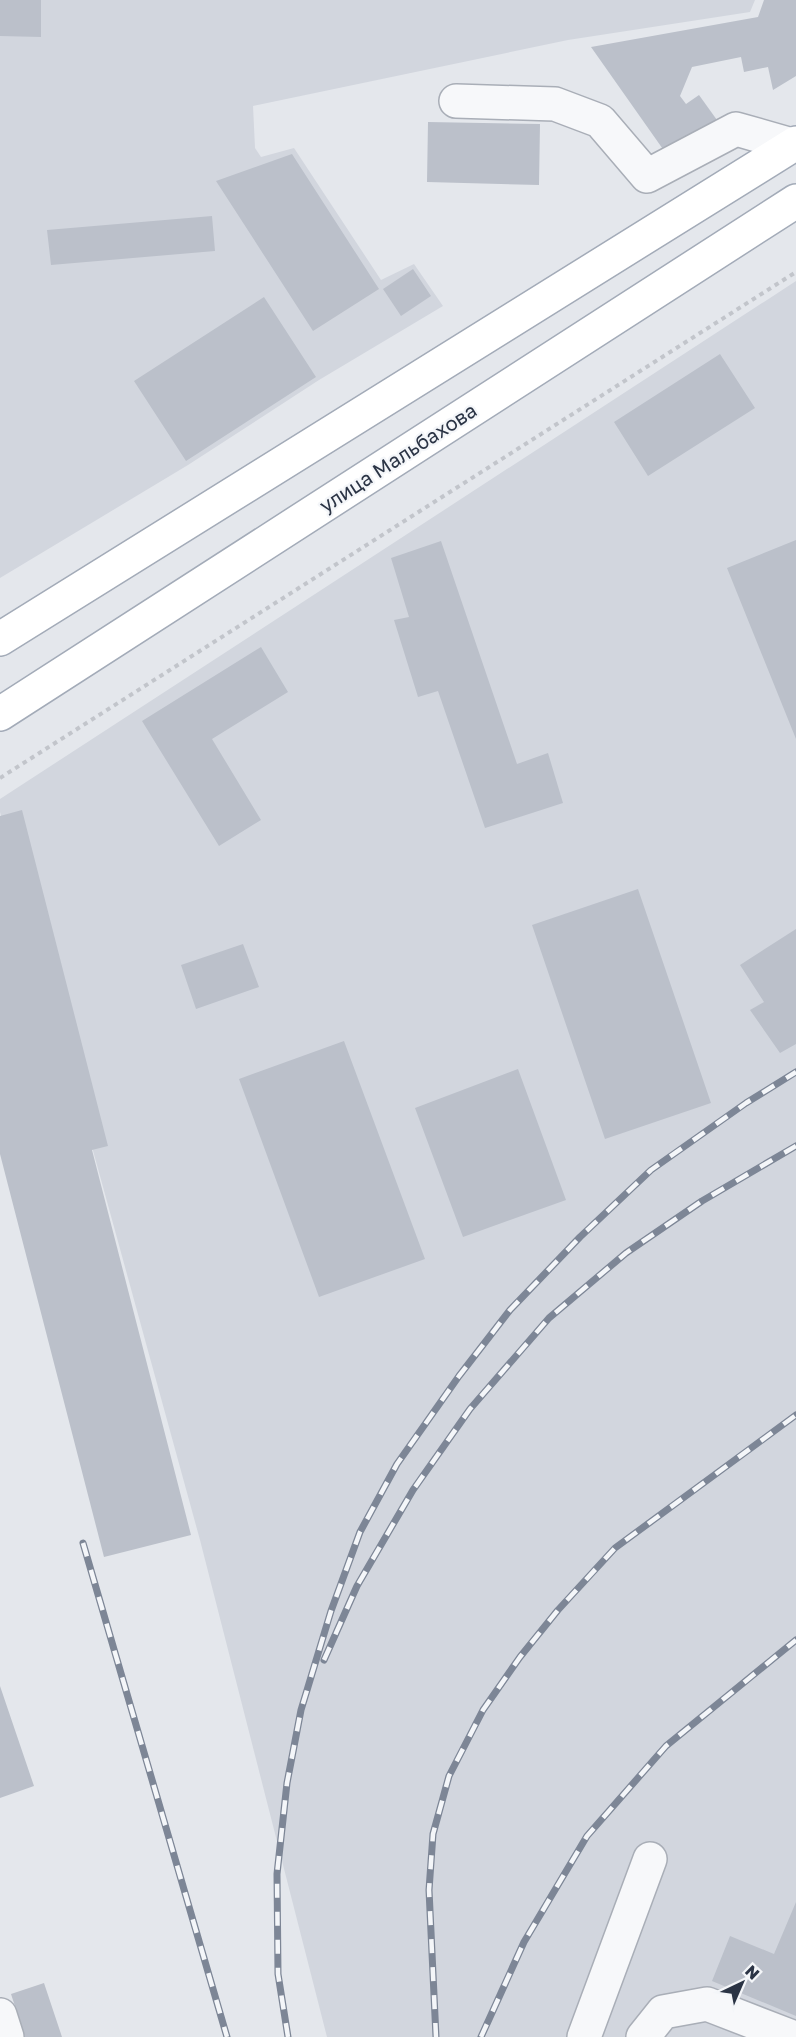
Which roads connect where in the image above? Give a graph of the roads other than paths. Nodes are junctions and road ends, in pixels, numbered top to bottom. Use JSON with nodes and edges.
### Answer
{"nodes":[{"id":1,"x":456,"y":100,"type":"dead end"},
{"id":2,"x":794,"y":144,"type":"edge"},
{"id":3,"x":796,"y":201,"type":"edge"},
{"id":4,"x":0,"y":639,"type":"edge"},
{"id":5,"x":0,"y":714,"type":"edge"},
{"id":6,"x":650,"y":1859,"type":"dead end"},
{"id":7,"x":0,"y":2016,"type":"edge"},
{"id":8,"x":7,"y":2037,"type":"edge"},
{"id":9,"x":584,"y":2037,"type":"edge"},
{"id":10,"x":643,"y":2037,"type":"edge"},
{"id":11,"x":792,"y":2037,"type":"edge"}],
"edges":[{"from":1,"to":2,"type":"lane"},
{"from":2,"to":4,"type":"main road"},
{"from":3,"to":5,"type":"main road","name":"улица Мальбахова"},
{"from":6,"to":9,"type":"lane"},
{"from":7,"to":8,"type":"lane"},
{"from":10,"to":11,"type":"lane"}]}
